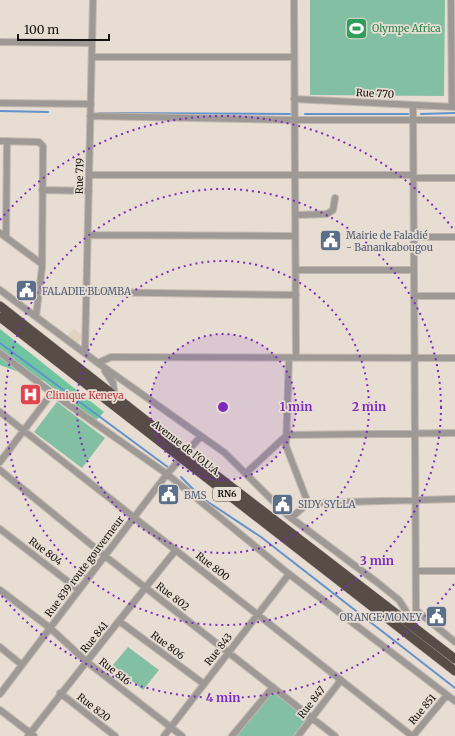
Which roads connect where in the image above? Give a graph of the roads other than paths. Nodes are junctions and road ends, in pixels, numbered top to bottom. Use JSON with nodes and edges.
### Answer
{"nodes":[{"id":1,"x":93,"y":0,"type":"edge"},
{"id":2,"x":294,"y":0,"type":"edge"},
{"id":3,"x":451,"y":0,"type":"edge"},
{"id":4,"x":0,"y":42,"type":"edge"},
{"id":5,"x":92,"y":43,"type":"junction"},
{"id":6,"x":453,"y":46,"type":"edge"},
{"id":7,"x":92,"y":57,"type":"junction"},
{"id":8,"x":294,"y":57,"type":"junction"},
{"id":9,"x":294,"y":99,"type":"junction"},
{"id":10,"x":0,"y":103,"type":"edge"},
{"id":11,"x":91,"y":104,"type":"junction"},
{"id":12,"x":413,"y":105,"type":"junction"},
{"id":13,"x":454,"y":107,"type":"edge"},
{"id":14,"x":90,"y":116,"type":"junction"},
{"id":15,"x":294,"y":120,"type":"junction"},
{"id":16,"x":412,"y":120,"type":"junction"},
{"id":17,"x":455,"y":120,"type":"edge"},
{"id":18,"x":0,"y":141,"type":"edge"},
{"id":19,"x":7,"y":141,"type":"junction"},
{"id":20,"x":89,"y":175,"type":"junction"},
{"id":21,"x":295,"y":175,"type":"junction"},
{"id":22,"x":413,"y":177,"type":"junction"},
{"id":23,"x":455,"y":178,"type":"edge"},
{"id":24,"x":42,"y":190,"type":"junction"},
{"id":25,"x":89,"y":191,"type":"junction"},
{"id":26,"x":335,"y":198,"type":"dead end"},
{"id":27,"x":295,"y":215,"type":"junction"},
{"id":28,"x":0,"y":233,"type":"edge"},
{"id":29,"x":88,"y":235,"type":"junction"},
{"id":30,"x":295,"y":236,"type":"junction"},
{"id":31,"x":6,"y":237,"type":"junction"},
{"id":32,"x":455,"y":237,"type":"edge"},
{"id":33,"x":413,"y":238,"type":"junction"},
{"id":34,"x":42,"y":264,"type":"junction"},
{"id":35,"x":296,"y":270,"type":"junction"},
{"id":36,"x":414,"y":270,"type":"junction"},
{"id":37,"x":0,"y":290,"type":"edge"},
{"id":38,"x":86,"y":292,"type":"junction"},
{"id":39,"x":296,"y":295,"type":"junction"},
{"id":40,"x":414,"y":296,"type":"junction"},
{"id":41,"x":455,"y":296,"type":"edge"},
{"id":42,"x":0,"y":306,"type":"edge"},
{"id":43,"x":36,"y":316,"type":"junction"},
{"id":44,"x":0,"y":317,"type":"edge"},
{"id":45,"x":0,"y":353,"type":"edge"},
{"id":46,"x":85,"y":353,"type":"junction"},
{"id":47,"x":289,"y":358,"type":"junction"},
{"id":48,"x":296,"y":358,"type":"junction"},
{"id":49,"x":414,"y":358,"type":"junction"},
{"id":50,"x":455,"y":358,"type":"edge"},
{"id":51,"x":98,"y":363,"type":"junction"},
{"id":52,"x":52,"y":393,"type":"junction"},
{"id":53,"x":115,"y":396,"type":"junction"},
{"id":54,"x":0,"y":412,"type":"edge"},
{"id":55,"x":25,"y":430,"type":"junction"},
{"id":56,"x":415,"y":433,"type":"junction"},
{"id":57,"x":455,"y":433,"type":"edge"},
{"id":58,"x":287,"y":435,"type":"junction"},
{"id":59,"x":201,"y":436,"type":"junction"},
{"id":60,"x":183,"y":455,"type":"junction"},
{"id":61,"x":0,"y":462,"type":"edge"},
{"id":62,"x":0,"y":470,"type":"edge"},
{"id":63,"x":246,"y":473,"type":"junction"},
{"id":64,"x":167,"y":474,"type":"junction"},
{"id":65,"x":415,"y":499,"type":"junction"},
{"id":66,"x":455,"y":499,"type":"edge"},
{"id":67,"x":308,"y":503,"type":"junction"},
{"id":68,"x":134,"y":517,"type":"junction"},
{"id":69,"x":291,"y":518,"type":"junction"},
{"id":70,"x":0,"y":529,"type":"edge"},
{"id":71,"x":176,"y":550,"type":"junction"},
{"id":72,"x":105,"y":556,"type":"junction"},
{"id":73,"x":416,"y":571,"type":"junction"},
{"id":74,"x":455,"y":571,"type":"edge"},
{"id":75,"x":289,"y":574,"type":"junction"},
{"id":76,"x":146,"y":587,"type":"junction"},
{"id":77,"x":0,"y":590,"type":"edge"},
{"id":78,"x":79,"y":590,"type":"junction"},
{"id":79,"x":416,"y":610,"type":"junction"},
{"id":80,"x":394,"y":611,"type":"junction"},
{"id":81,"x":406,"y":611,"type":"junction"},
{"id":82,"x":258,"y":614,"type":"junction"},
{"id":83,"x":120,"y":621,"type":"junction"},
{"id":84,"x":410,"y":624,"type":"junction"},
{"id":85,"x":50,"y":628,"type":"junction"},
{"id":86,"x":455,"y":642,"type":"edge"},
{"id":87,"x":0,"y":647,"type":"edge"},
{"id":88,"x":228,"y":652,"type":"junction"},
{"id":89,"x":455,"y":659,"type":"edge"},
{"id":90,"x":87,"y":662,"type":"junction"},
{"id":91,"x":22,"y":665,"type":"junction"},
{"id":92,"x":455,"y":671,"type":"edge"},
{"id":93,"x":341,"y":680,"type":"junction"},
{"id":94,"x":204,"y":684,"type":"junction"},
{"id":95,"x":273,"y":687,"type":"junction"},
{"id":96,"x":60,"y":693,"type":"junction"},
{"id":97,"x":0,"y":694,"type":"edge"},
{"id":98,"x":447,"y":695,"type":"junction"},
{"id":99,"x":455,"y":701,"type":"edge"},
{"id":100,"x":0,"y":710,"type":"edge"},
{"id":101,"x":312,"y":718,"type":"junction"},
{"id":102,"x":170,"y":727,"type":"junction"},
{"id":103,"x":31,"y":735,"type":"edge"},
{"id":104,"x":115,"y":736,"type":"edge"},
{"id":105,"x":164,"y":736,"type":"edge"},
{"id":106,"x":182,"y":736,"type":"edge"},
{"id":107,"x":232,"y":736,"type":"edge"},
{"id":108,"x":298,"y":736,"type":"edge"},
{"id":109,"x":335,"y":736,"type":"edge"},
{"id":110,"x":412,"y":736,"type":"edge"}],
"edges":[{"from":1,"to":5,"type":"street","name":"Rue 719"},
{"from":2,"to":8,"type":"street"},
{"from":3,"to":6,"type":"street"},
{"from":4,"to":5,"type":"street"},
{"from":5,"to":7,"type":"street","name":"Rue 719"},
{"from":6,"to":13,"type":"street"},
{"from":7,"to":8,"type":"street"},
{"from":7,"to":11,"type":"street","name":"Rue 719"},
{"from":8,"to":9,"type":"street"},
{"from":9,"to":12,"type":"street","name":"Rue 770"},
{"from":9,"to":15,"type":"street"},
{"from":10,"to":11,"type":"street"},
{"from":11,"to":14,"type":"street","name":"Rue 719"},
{"from":12,"to":13,"type":"street","name":"Rue 770"},
{"from":12,"to":16,"type":"street"},
{"from":14,"to":15,"type":"street"},
{"from":14,"to":20,"type":"street","name":"Rue 719"},
{"from":15,"to":16,"type":"street"},
{"from":15,"to":21,"type":"street"},
{"from":16,"to":17,"type":"street"},
{"from":16,"to":22,"type":"street"},
{"from":18,"to":19,"type":"street"},
{"from":19,"to":24,"type":"street"},
{"from":19,"to":31,"type":"street"},
{"from":20,"to":21,"type":"street"},
{"from":20,"to":25,"type":"street","name":"Rue 719"},
{"from":21,"to":22,"type":"street"},
{"from":21,"to":27,"type":"street"},
{"from":22,"to":23,"type":"street"},
{"from":22,"to":33,"type":"street"},
{"from":24,"to":25,"type":"street"},
{"from":24,"to":34,"type":"street"},
{"from":25,"to":29,"type":"street","name":"Rue 719"},
{"from":26,"to":27,"type":"street"},
{"from":27,"to":30,"type":"street"},
{"from":28,"to":31,"type":"street"},
{"from":29,"to":30,"type":"street"},
{"from":29,"to":38,"type":"street","name":"Rue 719"},
{"from":30,"to":35,"type":"street"},
{"from":31,"to":34,"type":"street"},
{"from":32,"to":33,"type":"street"},
{"from":33,"to":36,"type":"street"},
{"from":34,"to":43,"type":"street"},
{"from":35,"to":36,"type":"street"},
{"from":35,"to":39,"type":"street"},
{"from":36,"to":40,"type":"street"},
{"from":37,"to":43,"type":"street","name":"Avenue de l'O.U.A."},
{"from":38,"to":39,"type":"street"},
{"from":38,"to":46,"type":"street","name":"Rue 719"},
{"from":39,"to":48,"type":"street"},
{"from":40,"to":41,"type":"street"},
{"from":40,"to":49,"type":"street"},
{"from":42,"to":53,"type":"highway","name":"Avenue de l'O.U.A.","number":"RN6"},
{"from":43,"to":46,"type":"street","name":"Avenue de l'O.U.A."},
{"from":44,"to":60,"type":"highway","name":"Avenue de l'O.U.A.","number":"RN6"},
{"from":45,"to":52,"type":"street"},
{"from":46,"to":51,"type":"street","name":"Avenue de l'O.U.A."},
{"from":47,"to":48,"type":"street"},
{"from":47,"to":51,"type":"street"},
{"from":47,"to":58,"type":"street"},
{"from":48,"to":49,"type":"street"},
{"from":49,"to":50,"type":"street"},
{"from":49,"to":56,"type":"street"},
{"from":51,"to":53,"type":"street"},
{"from":51,"to":59,"type":"street","name":"Avenue de l'O.U.A."},
{"from":52,"to":55,"type":"street"},
{"from":52,"to":64,"type":"street"},
{"from":53,"to":60,"type":"highway","name":"Avenue de l'O.U.A.","number":"RN6"},
{"from":54,"to":55,"type":"street","name":"Rue 800"},
{"from":55,"to":61,"type":"street"},
{"from":55,"to":68,"type":"street","name":"Rue 800"},
{"from":56,"to":57,"type":"street"},
{"from":56,"to":58,"type":"street"},
{"from":56,"to":65,"type":"street"},
{"from":58,"to":63,"type":"street"},
{"from":58,"to":67,"type":"street"},
{"from":59,"to":60,"type":"street","name":"Rue 839 route gouverneur"},
{"from":59,"to":63,"type":"street","name":"Avenue de l'O.U.A."},
{"from":60,"to":64,"type":"street","name":"Rue 839 route gouverneur"},
{"from":60,"to":80,"type":"highway","name":"Avenue de l'O.U.A.","number":"RN6"},
{"from":60,"to":92,"type":"highway","name":"Avenue de l'O.U.A.","number":"RN6"},
{"from":62,"to":72,"type":"street","name":"Rue 802"},
{"from":63,"to":69,"type":"street","name":"Avenue de l'O.U.A."},
{"from":64,"to":68,"type":"street","name":"Rue 839 route gouverneur"},
{"from":64,"to":75,"type":"street"},
{"from":65,"to":66,"type":"street"},
{"from":65,"to":67,"type":"street"},
{"from":65,"to":73,"type":"street"},
{"from":67,"to":69,"type":"street"},
{"from":68,"to":71,"type":"street","name":"Rue 800"},
{"from":68,"to":72,"type":"street","name":"Rue 839 route gouverneur"},
{"from":69,"to":81,"type":"street","name":"Avenue de l'O.U.A."},
{"from":70,"to":78,"type":"street","name":"Rue 804"},
{"from":71,"to":76,"type":"street","name":"Rue 841"},
{"from":71,"to":82,"type":"street","name":"Rue 800"},
{"from":72,"to":76,"type":"street","name":"Rue 802"},
{"from":72,"to":78,"type":"street","name":"Rue 839 route gouverneur"},
{"from":73,"to":74,"type":"street"},
{"from":73,"to":79,"type":"street"},
{"from":75,"to":82,"type":"street","name":"Rue 843"},
{"from":75,"to":98,"type":"street"},
{"from":76,"to":83,"type":"street","name":"Rue 841"},
{"from":76,"to":88,"type":"street","name":"Rue 802"},
{"from":77,"to":85,"type":"street","name":"Rue 816"},
{"from":78,"to":85,"type":"street","name":"Rue 839 route gouverneur"},
{"from":79,"to":81,"type":"street"},
{"from":79,"to":86,"type":"street"},
{"from":80,"to":81,"type":"street"},
{"from":80,"to":84,"type":"highway","name":"Avenue de l'O.U.A.","number":"RN6"},
{"from":81,"to":84,"type":"street","name":"Avenue de l'O.U.A."},
{"from":82,"to":88,"type":"street","name":"Rue 843"},
{"from":82,"to":93,"type":"street","name":"Rue 800"},
{"from":83,"to":90,"type":"street","name":"Rue 841"},
{"from":83,"to":94,"type":"street","name":"Rue 806"},
{"from":84,"to":89,"type":"highway","name":"Avenue de l'O.U.A.","number":"RN6"},
{"from":85,"to":90,"type":"street","name":"Rue 816"},
{"from":85,"to":91,"type":"street","name":"Rue 839 route gouverneur"},
{"from":87,"to":91,"type":"street"},
{"from":88,"to":94,"type":"street","name":"Rue 843"},
{"from":88,"to":95,"type":"street","name":"Rue 802"},
{"from":90,"to":96,"type":"street","name":"Rue 841"},
{"from":90,"to":102,"type":"street","name":"Rue 816"},
{"from":91,"to":97,"type":"street","name":"Rue 839 route gouverneur"},
{"from":93,"to":101,"type":"street","name":"Rue 847"},
{"from":93,"to":110,"type":"street","name":"Rue 800"},
{"from":94,"to":102,"type":"street","name":"Rue 843"},
{"from":95,"to":101,"type":"street","name":"Rue 802"},
{"from":95,"to":107,"type":"street"},
{"from":96,"to":103,"type":"street","name":"Rue 841"},
{"from":96,"to":104,"type":"street","name":"Rue 820"},
{"from":98,"to":99,"type":"street"},
{"from":98,"to":110,"type":"street","name":"Rue 851"},
{"from":100,"to":103,"type":"street"},
{"from":101,"to":108,"type":"street","name":"Rue 847"},
{"from":101,"to":109,"type":"street","name":"Rue 802"},
{"from":102,"to":105,"type":"street","name":"Rue 843"},
{"from":102,"to":106,"type":"street","name":"Rue 816"}]}
